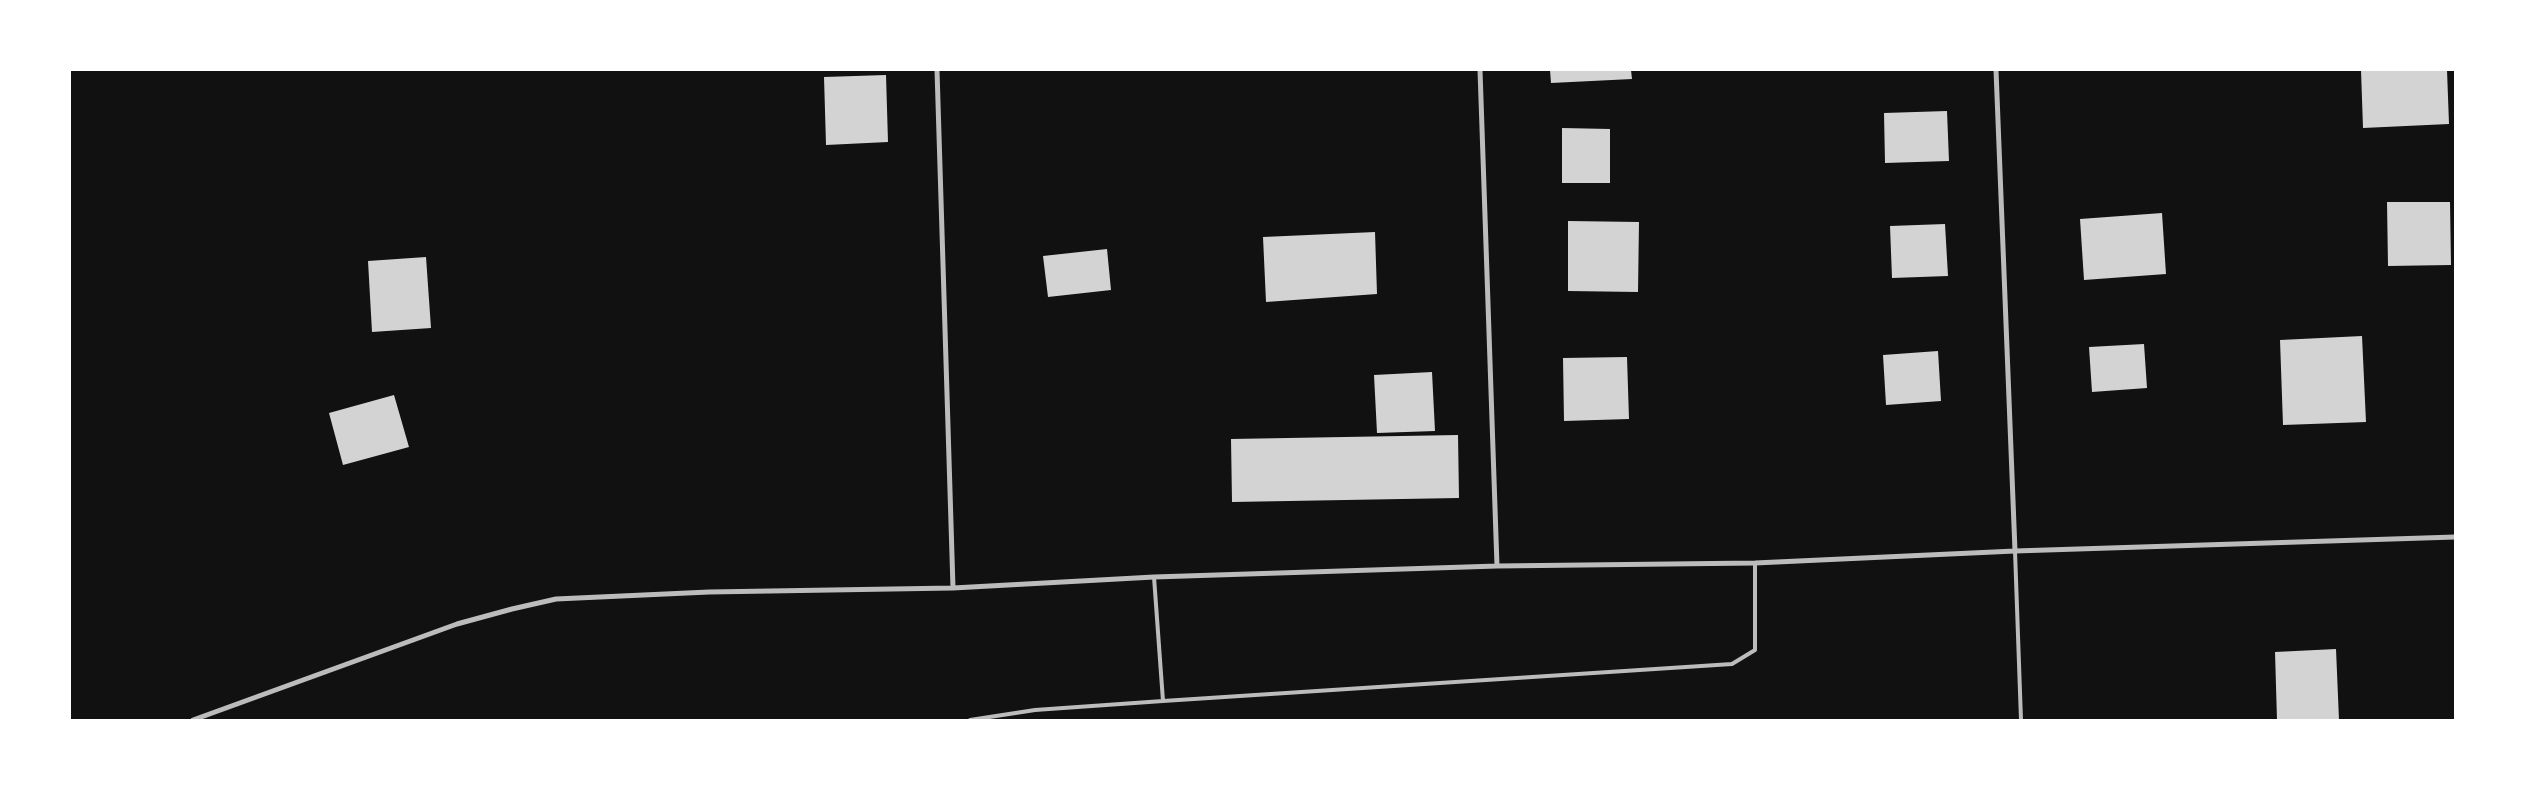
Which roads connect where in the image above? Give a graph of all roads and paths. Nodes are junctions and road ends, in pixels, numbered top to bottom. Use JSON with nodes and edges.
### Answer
{"nodes":[{"id":1,"x":937,"y":70,"type":"edge"},
{"id":2,"x":1480,"y":70,"type":"edge"},
{"id":3,"x":1996,"y":70,"type":"edge"},
{"id":4,"x":2455,"y":537,"type":"edge"},
{"id":5,"x":2015,"y":551,"type":"junction"},
{"id":6,"x":1755,"y":563,"type":"junction"},
{"id":7,"x":1497,"y":566,"type":"junction"},
{"id":8,"x":1154,"y":577,"type":"junction"},
{"id":9,"x":953,"y":588,"type":"junction"},
{"id":10,"x":1163,"y":701,"type":"junction"},
{"id":11,"x":192,"y":720,"type":"edge"},
{"id":12,"x":970,"y":720,"type":"edge"},
{"id":13,"x":2021,"y":720,"type":"edge"}],
"edges":[{"from":1,"to":9,"type":"street"},
{"from":2,"to":7,"type":"street"},
{"from":3,"to":5,"type":"street"},
{"from":4,"to":5,"type":"street"},
{"from":5,"to":6,"type":"street"},
{"from":5,"to":13,"type":"lane"},
{"from":6,"to":7,"type":"street"},
{"from":6,"to":10,"type":"lane"},
{"from":7,"to":8,"type":"street"},
{"from":8,"to":9,"type":"street"},
{"from":8,"to":10,"type":"lane"},
{"from":9,"to":11,"type":"street"},
{"from":10,"to":12,"type":"lane"}]}
